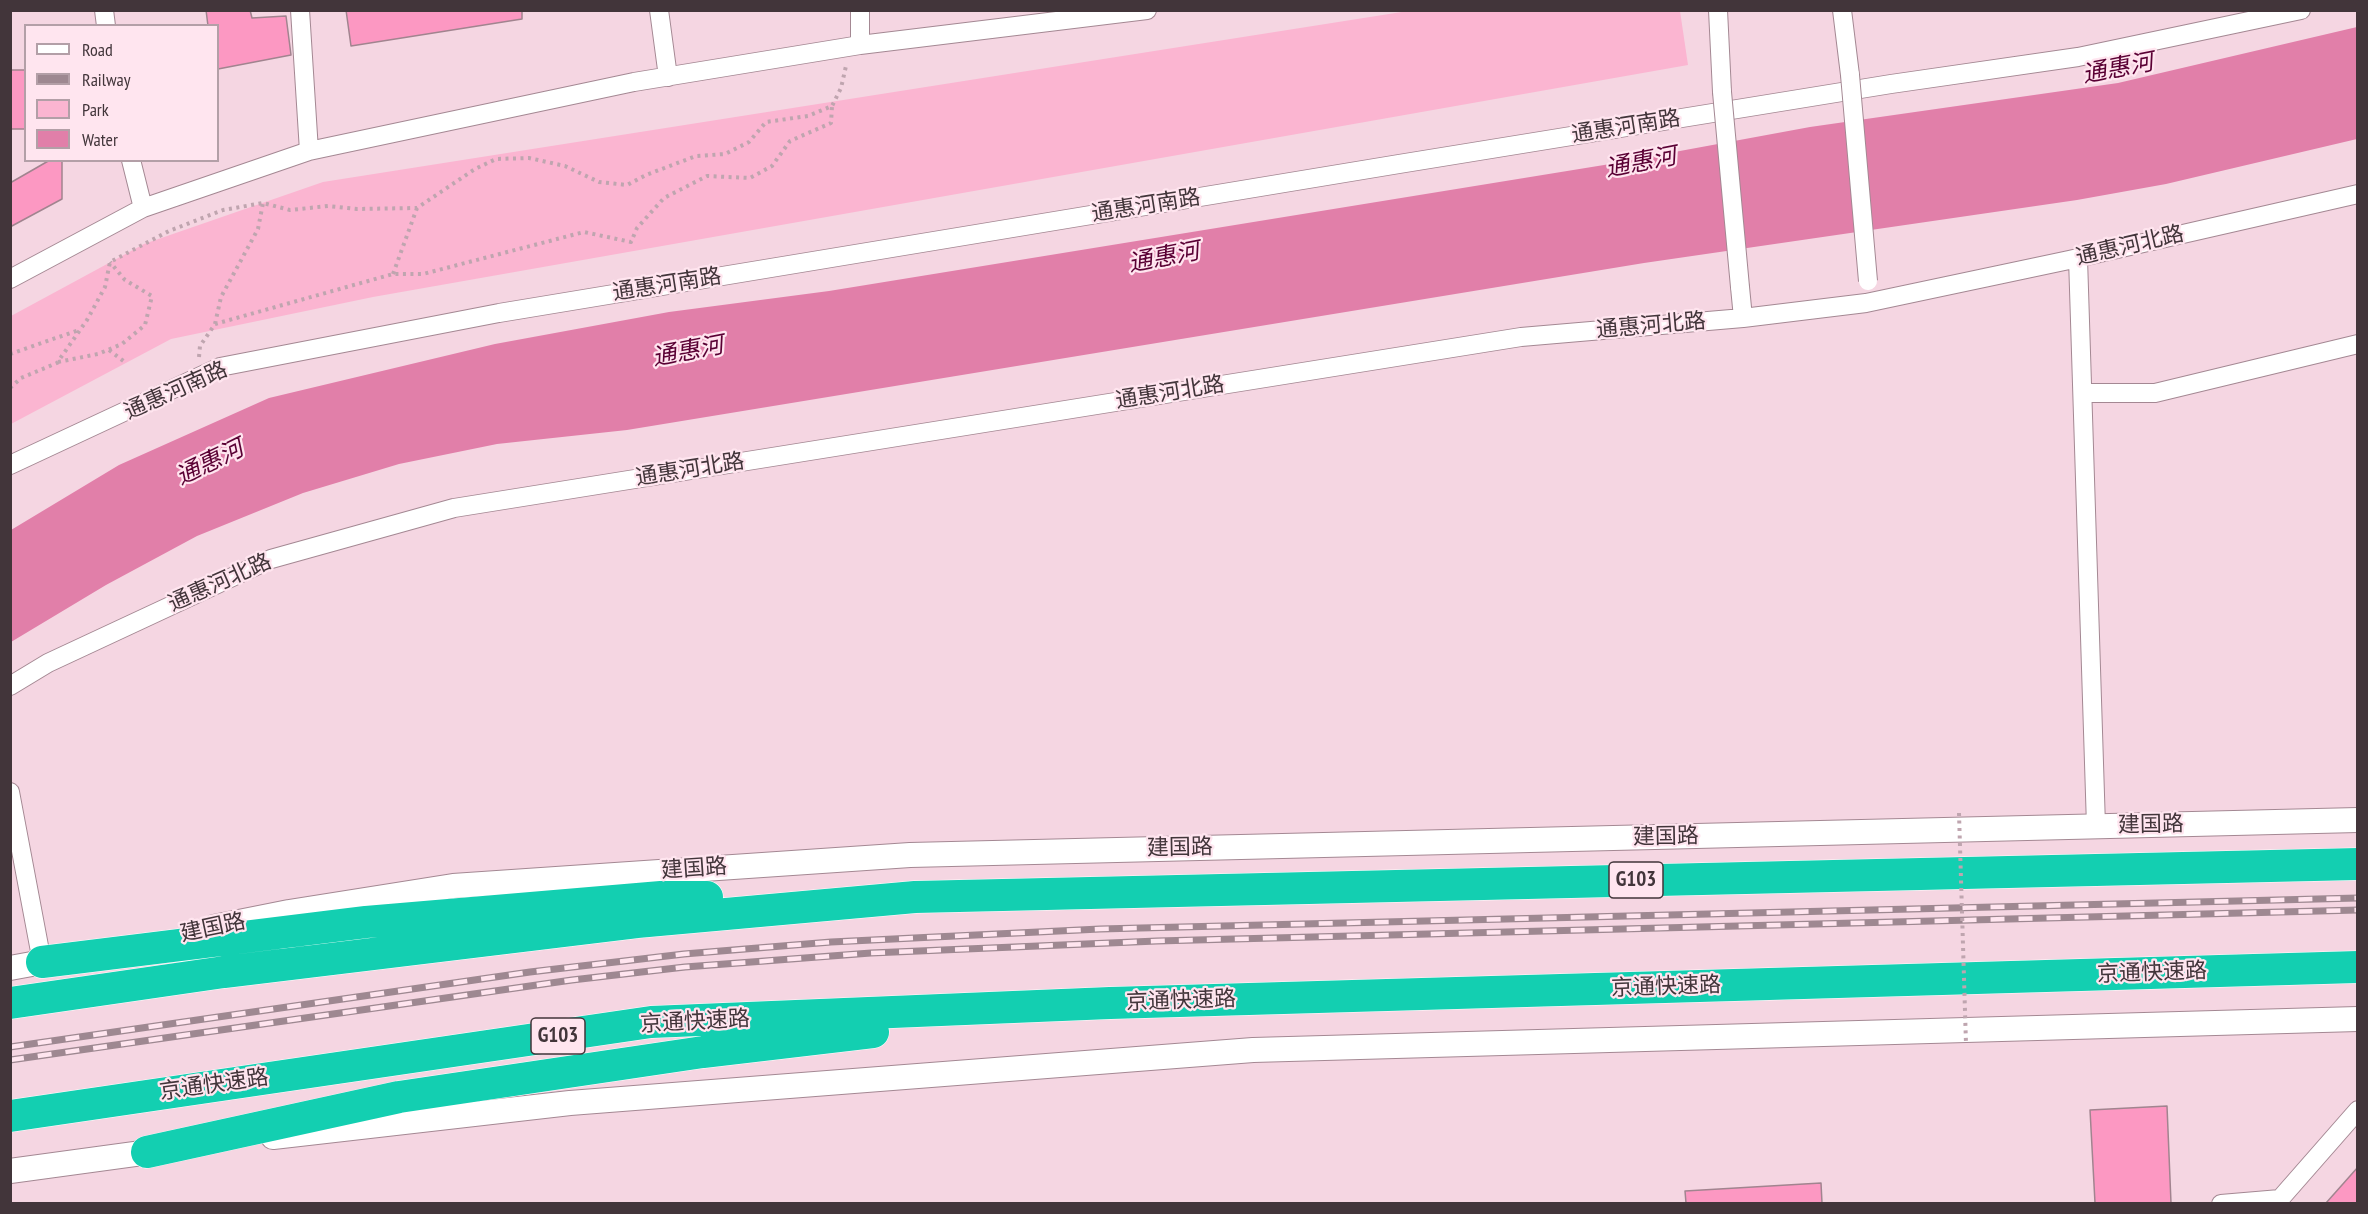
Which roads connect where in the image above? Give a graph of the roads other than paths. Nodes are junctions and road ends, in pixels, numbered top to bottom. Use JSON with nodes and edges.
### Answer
{"nodes":[{"id":1,"x":300,"y":10,"type":"edge"},
{"id":2,"x":659,"y":10,"type":"edge"},
{"id":3,"x":860,"y":10,"type":"edge"},
{"id":4,"x":1147,"y":10,"type":"edge"},
{"id":5,"x":1718,"y":10,"type":"edge"},
{"id":6,"x":1842,"y":10,"type":"edge"},
{"id":7,"x":2301,"y":10,"type":"edge"},
{"id":8,"x":1088,"y":14,"type":"edge"},
{"id":9,"x":853,"y":46,"type":"junction"},
{"id":10,"x":668,"y":77,"type":"junction"},
{"id":11,"x":309,"y":151,"type":"junction"},
{"id":12,"x":132,"y":162,"type":"edge"},
{"id":13,"x":2358,"y":194,"type":"edge"},
{"id":14,"x":143,"y":208,"type":"junction"},
{"id":15,"x":2078,"y":258,"type":"junction"},
{"id":16,"x":10,"y":279,"type":"edge"},
{"id":17,"x":1866,"y":303,"type":"junction"},
{"id":18,"x":1743,"y":318,"type":"junction"},
{"id":19,"x":2358,"y":344,"type":"edge"},
{"id":20,"x":2083,"y":393,"type":"junction"},
{"id":21,"x":10,"y":465,"type":"edge"},
{"id":22,"x":10,"y":686,"type":"edge"},
{"id":23,"x":10,"y":792,"type":"edge"},
{"id":24,"x":2358,"y":820,"type":"edge"},
{"id":25,"x":2096,"y":826,"type":"junction"},
{"id":26,"x":15,"y":841,"type":"edge"},
{"id":27,"x":2358,"y":864,"type":"edge"},
{"id":28,"x":915,"y":897,"type":"junction"},
{"id":29,"x":42,"y":963,"type":"junction"},
{"id":30,"x":2358,"y":967,"type":"edge"},
{"id":31,"x":10,"y":968,"type":"edge"},
{"id":32,"x":10,"y":1003,"type":"edge"},
{"id":33,"x":1110,"y":1003,"type":"junction"},
{"id":34,"x":2358,"y":1019,"type":"edge"},
{"id":35,"x":2358,"y":1110,"type":"edge"},
{"id":36,"x":10,"y":1116,"type":"edge"},
{"id":37,"x":147,"y":1152,"type":"junction"},
{"id":38,"x":10,"y":1171,"type":"edge"},
{"id":39,"x":2221,"y":1203,"type":"edge"}],
"edges":[{"from":1,"to":11,"type":"street"},
{"from":2,"to":10,"type":"street"},
{"from":3,"to":9,"type":"street"},
{"from":4,"to":8,"type":"street"},
{"from":5,"to":18,"type":"street","bridge":true},
{"from":6,"to":17,"type":"street","bridge":true},
{"from":7,"to":21,"type":"street","name":"通惠河南路"},
{"from":8,"to":9,"type":"street"},
{"from":9,"to":10,"type":"street"},
{"from":10,"to":11,"type":"street"},
{"from":11,"to":14,"type":"street"},
{"from":12,"to":14,"type":"street"},
{"from":13,"to":15,"type":"street","name":"通惠河北路"},
{"from":14,"to":16,"type":"street"},
{"from":15,"to":17,"type":"street","name":"通惠河北路"},
{"from":15,"to":20,"type":"street"},
{"from":17,"to":18,"type":"street","name":"通惠河北路"},
{"from":18,"to":22,"type":"street","name":"通惠河北路"},
{"from":19,"to":20,"type":"street"},
{"from":20,"to":25,"type":"street"},
{"from":23,"to":26,"type":"street"},
{"from":24,"to":25,"type":"main road","name":"建国路"},
{"from":25,"to":29,"type":"main road","name":"建国路"},
{"from":26,"to":29,"type":"street"},
{"from":27,"to":28,"type":"highway","number":"G103"},
{"from":28,"to":29,"type":"highway"},
{"from":28,"to":32,"type":"highway","number":"G103"},
{"from":29,"to":31,"type":"main road","name":"建国路"},
{"from":30,"to":33,"type":"highway","name":"京通快速路","number":"G103"},
{"from":33,"to":36,"type":"highway","name":"京通快速路","number":"G103"},
{"from":33,"to":37,"type":"highway"},
{"from":34,"to":37,"type":"main road"},
{"from":35,"to":39,"type":"street"},
{"from":37,"to":38,"type":"main road"}]}
